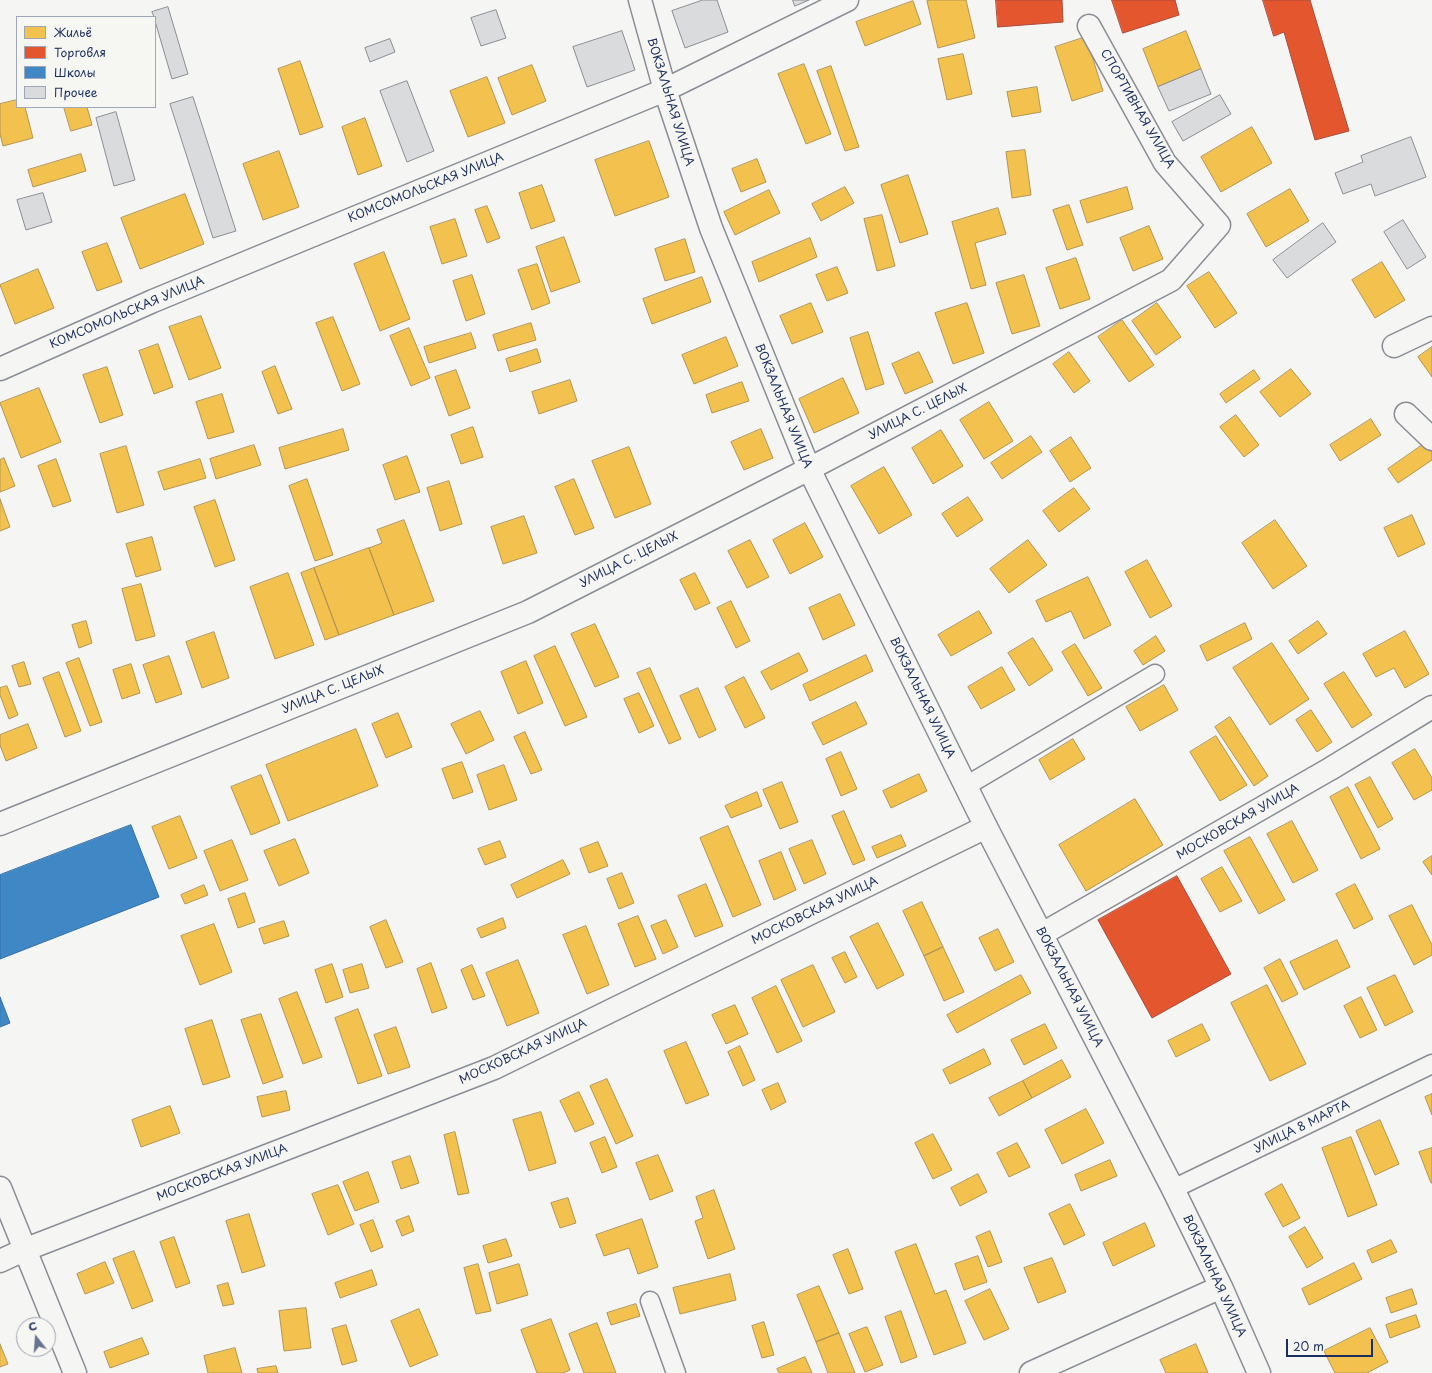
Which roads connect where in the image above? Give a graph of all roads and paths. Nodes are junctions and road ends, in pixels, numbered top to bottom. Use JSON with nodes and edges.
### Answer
{"nodes":[{"id":1,"x":640,"y":0,"type":"edge"},
{"id":2,"x":847,"y":0,"type":"edge"},
{"id":3,"x":1089,"y":26,"type":"dead end"},
{"id":4,"x":665,"y":90,"type":"junction"},
{"id":5,"x":1219,"y":225,"type":"joint"},
{"id":6,"x":1432,"y":328,"type":"edge"},
{"id":7,"x":1394,"y":346,"type":"dead end"},
{"id":8,"x":0,"y":369,"type":"edge"},
{"id":9,"x":1406,"y":414,"type":"dead end"},
{"id":10,"x":1432,"y":439,"type":"edge"},
{"id":11,"x":809,"y":469,"type":"junction"},
{"id":12,"x":1155,"y":674,"type":"dead end"},
{"id":13,"x":1432,"y":707,"type":"edge"},
{"id":14,"x":966,"y":786,"type":"junction"},
{"id":15,"x":0,"y":824,"type":"edge"},
{"id":16,"x":986,"y":827,"type":"junction"},
{"id":17,"x":1042,"y":934,"type":"junction"},
{"id":18,"x":1432,"y":1064,"type":"edge"},
{"id":19,"x":0,"y":1188,"type":"edge"},
{"id":20,"x":1173,"y":1189,"type":"junction"},
{"id":21,"x":24,"y":1250,"type":"junction"},
{"id":22,"x":0,"y":1261,"type":"edge"},
{"id":23,"x":1221,"y":1288,"type":"junction"},
{"id":24,"x":650,"y":1302,"type":"dead end"},
{"id":25,"x":75,"y":1373,"type":"edge"},
{"id":26,"x":676,"y":1373,"type":"edge"},
{"id":27,"x":1031,"y":1373,"type":"edge"},
{"id":28,"x":1259,"y":1373,"type":"edge"}],
"edges":[{"from":1,"to":4,"type":"street","name":"ВОКЗАЛЬНАЯ УЛИЦА"},
{"from":2,"to":4,"type":"street","name":"КОМСОМОЛЬСКАЯ УЛИЦА"},
{"from":3,"to":5,"type":"street","name":"СПОРТИВНАЯ УЛИЦА"},
{"from":4,"to":8,"type":"street","name":"КОМСОМОЛЬСКАЯ УЛИЦА"},
{"from":4,"to":11,"type":"street","name":"ВОКЗАЛЬНАЯ УЛИЦА"},
{"from":5,"to":11,"type":"street","name":"УЛИЦА С. ЦЕЛЫХ"},
{"from":6,"to":7,"type":"street"},
{"from":9,"to":10,"type":"street"},
{"from":11,"to":14,"type":"street","name":"ВОКЗАЛЬНАЯ УЛИЦА"},
{"from":11,"to":15,"type":"street","name":"УЛИЦА С. ЦЕЛЫХ"},
{"from":12,"to":14,"type":"lane"},
{"from":13,"to":17,"type":"street","name":"МОСКОВСКАЯ УЛИЦА"},
{"from":14,"to":16,"type":"street","name":"ВОКЗАЛЬНАЯ УЛИЦА"},
{"from":16,"to":17,"type":"street","name":"ВОКЗАЛЬНАЯ УЛИЦА"},
{"from":16,"to":21,"type":"street","name":"МОСКОВСКАЯ УЛИЦА"},
{"from":17,"to":20,"type":"street","name":"ВОКЗАЛЬНАЯ УЛИЦА"},
{"from":18,"to":20,"type":"lane","name":"УЛИЦА 8 МАРТА"},
{"from":19,"to":21,"type":"street"},
{"from":20,"to":23,"type":"street","name":"ВОКЗАЛЬНАЯ УЛИЦА"},
{"from":21,"to":22,"type":"street","name":"МОСКОВСКАЯ УЛИЦА"},
{"from":21,"to":25,"type":"street"},
{"from":23,"to":27,"type":"street"},
{"from":23,"to":28,"type":"street","name":"ВОКЗАЛЬНАЯ УЛИЦА"},
{"from":24,"to":26,"type":"lane"}]}
